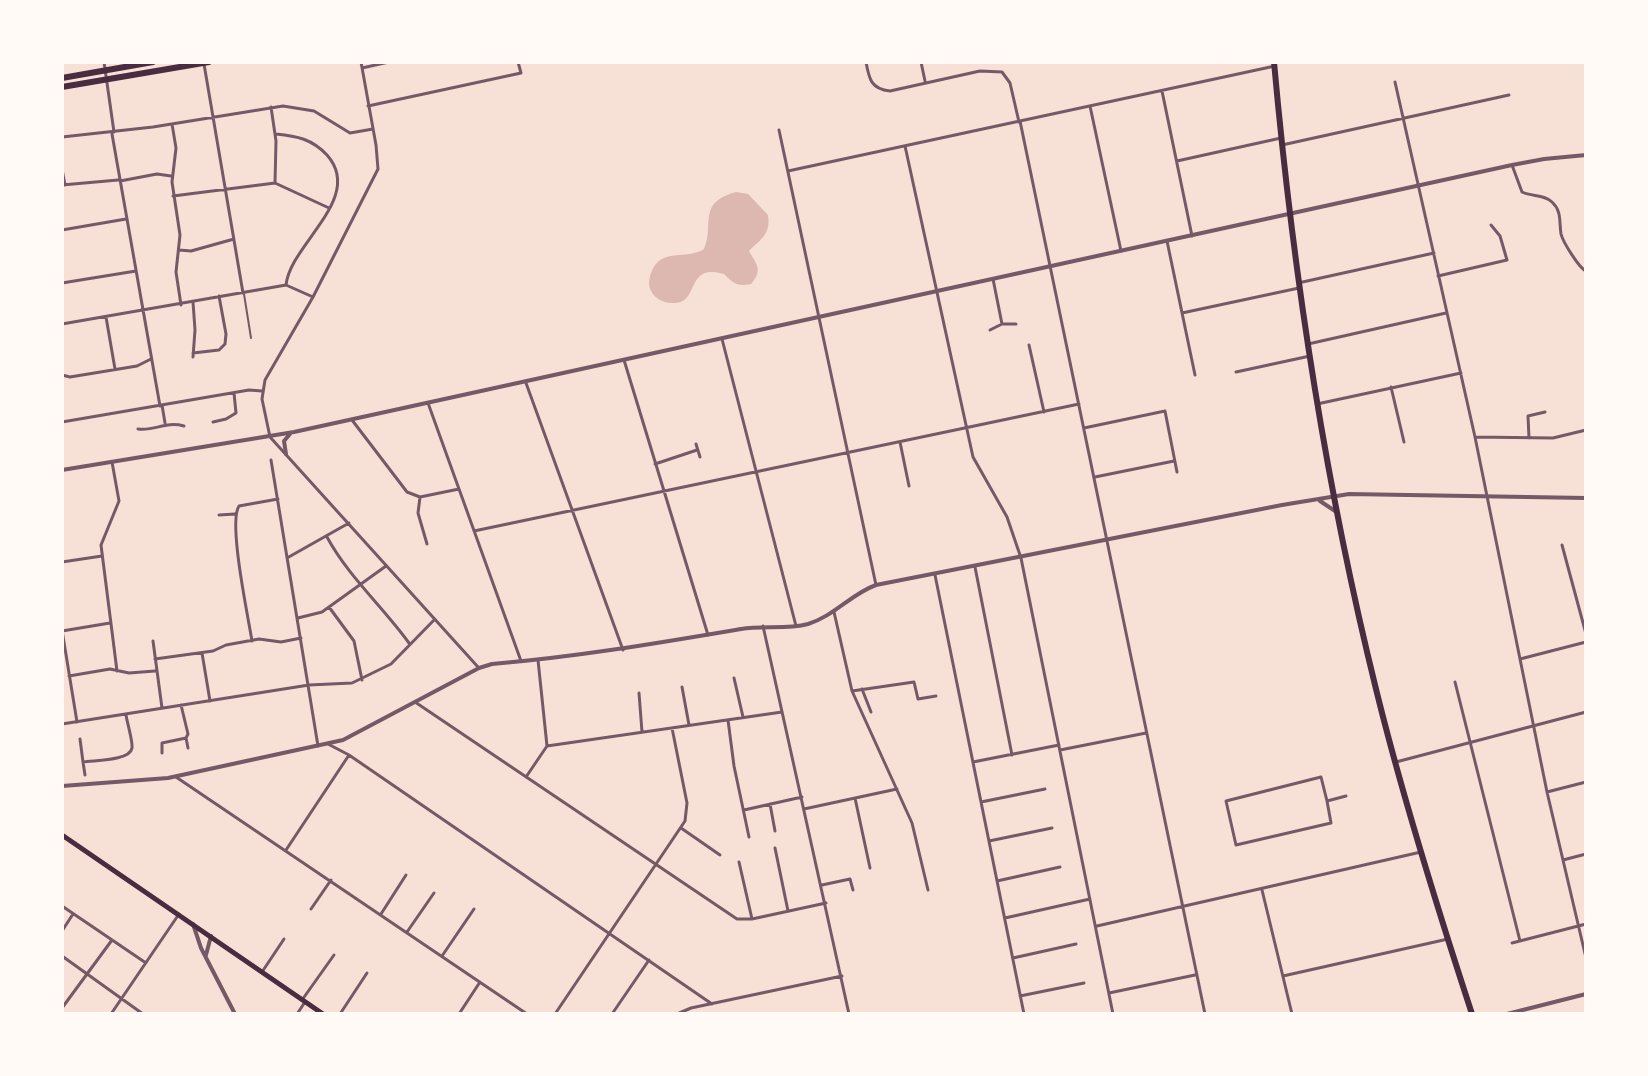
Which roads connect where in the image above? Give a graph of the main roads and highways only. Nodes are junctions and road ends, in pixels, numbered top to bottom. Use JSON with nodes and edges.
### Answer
{"nodes":[{"id":1,"x":153,"y":62,"type":"edge"},
{"id":2,"x":207,"y":62,"type":"edge"},
{"id":3,"x":1274,"y":64,"type":"edge"},
{"id":4,"x":62,"y":78,"type":"edge"},
{"id":5,"x":62,"y":87,"type":"edge"},
{"id":6,"x":63,"y":838,"type":"edge"},
{"id":7,"x":323,"y":1014,"type":"edge"},
{"id":8,"x":1472,"y":1014,"type":"edge"}],
"edges":[{"from":1,"to":4,"type":"highway"},
{"from":2,"to":5,"type":"highway"},
{"from":3,"to":8,"type":"highway"},
{"from":6,"to":7,"type":"main road"}]}
